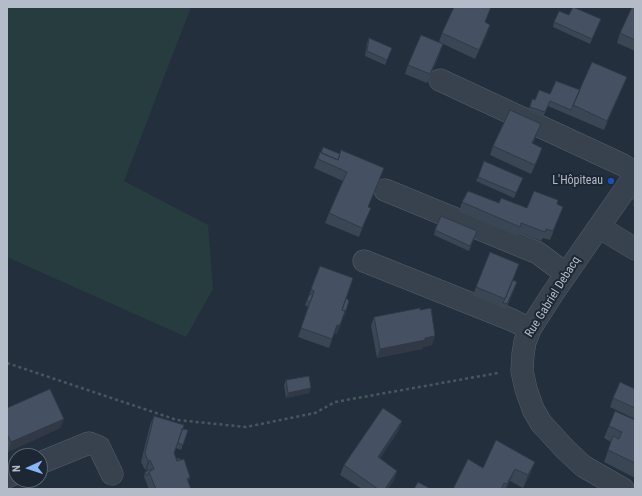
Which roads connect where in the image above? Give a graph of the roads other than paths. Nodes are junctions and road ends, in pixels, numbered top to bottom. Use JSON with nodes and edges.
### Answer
{"nodes":[{"id":1,"x":440,"y":80,"type":"dead end"},
{"id":2,"x":635,"y":174,"type":"edge"},
{"id":3,"x":385,"y":190,"type":"dead end"},
{"id":4,"x":599,"y":227,"type":"junction"},
{"id":5,"x":635,"y":249,"type":"edge"},
{"id":6,"x":364,"y":261,"type":"dead end"},
{"id":7,"x":566,"y":274,"type":"junction"},
{"id":8,"x":530,"y":329,"type":"junction"},
{"id":9,"x":48,"y":460,"type":"edge"},
{"id":10,"x":112,"y":474,"type":"dead end"},
{"id":11,"x":623,"y":489,"type":"edge"}],
"edges":[{"from":1,"to":2,"type":"street"},
{"from":2,"to":4,"type":"street","name":"Rue Gabriel Debacq"},
{"from":3,"to":7,"type":"street"},
{"from":4,"to":5,"type":"street"},
{"from":4,"to":7,"type":"street","name":"Rue Gabriel Debacq"},
{"from":6,"to":8,"type":"street"},
{"from":7,"to":8,"type":"street","name":"Rue Gabriel Debacq"},
{"from":8,"to":11,"type":"street","name":"Rue Gabriel Debacq"},
{"from":9,"to":10,"type":"street"}]}
